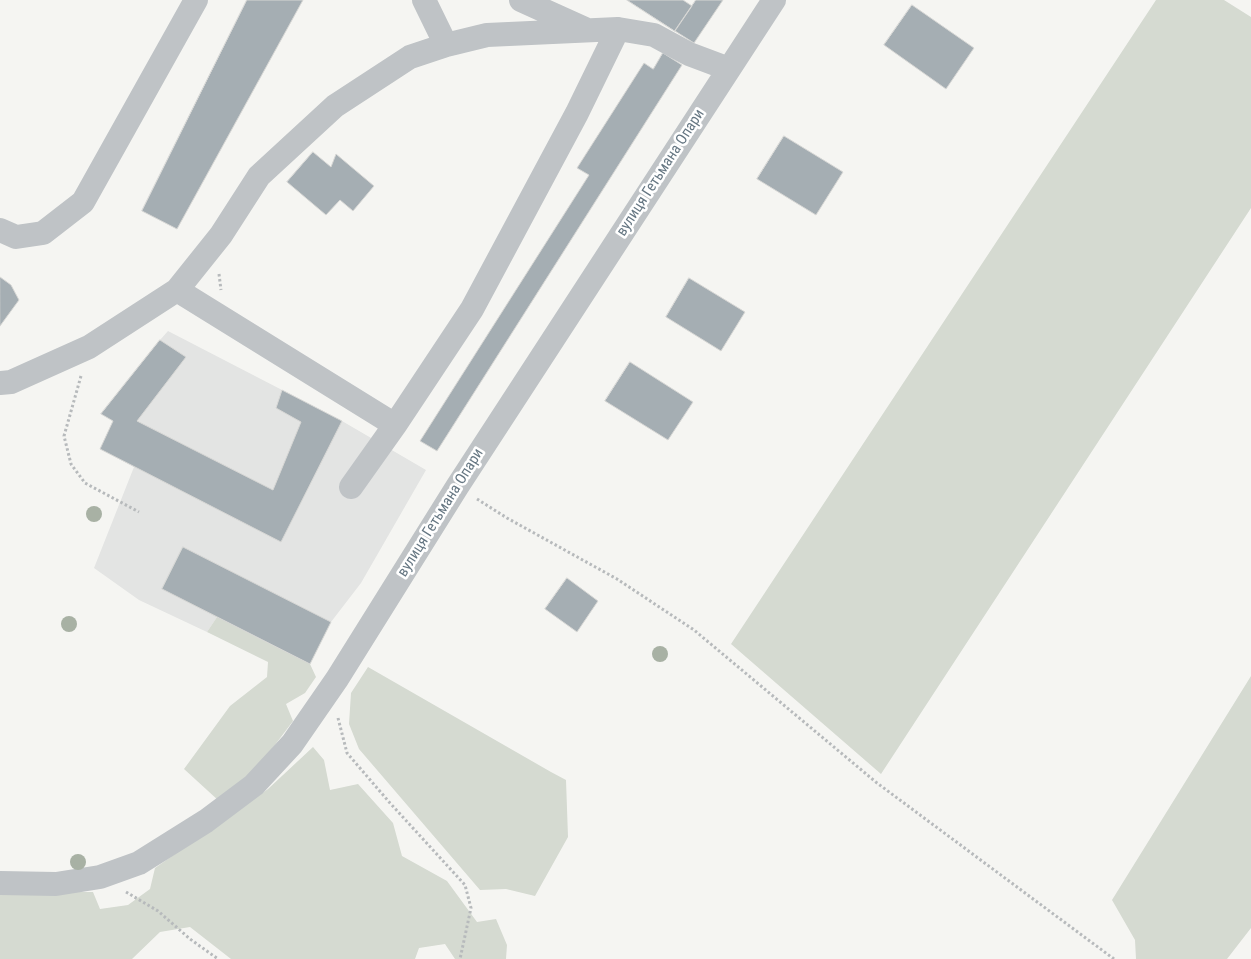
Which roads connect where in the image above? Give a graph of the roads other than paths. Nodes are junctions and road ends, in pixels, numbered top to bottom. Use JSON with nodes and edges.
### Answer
{"nodes":[{"id":1,"x":196,"y":0,"type":"edge"},
{"id":2,"x":424,"y":0,"type":"edge"},
{"id":3,"x":521,"y":0,"type":"edge"},
{"id":4,"x":774,"y":0,"type":"edge"},
{"id":5,"x":618,"y":29,"type":"junction"},
{"id":6,"x":588,"y":31,"type":"junction"},
{"id":7,"x":530,"y":33,"type":"junction"},
{"id":8,"x":446,"y":45,"type":"junction"},
{"id":9,"x":729,"y":69,"type":"junction"},
{"id":10,"x":0,"y":230,"type":"edge"},
{"id":11,"x":178,"y":290,"type":"junction"},
{"id":12,"x":0,"y":383,"type":"edge"},
{"id":13,"x":395,"y":425,"type":"junction"},
{"id":14,"x":351,"y":487,"type":"dead end"},
{"id":15,"x":0,"y":884,"type":"edge"}],
"edges":[{"from":1,"to":10,"type":"street"},
{"from":2,"to":8,"type":"street"},
{"from":3,"to":6,"type":"street"},
{"from":3,"to":7,"type":"street"},
{"from":4,"to":9,"type":"street","name":"вулиця Гетьмана Опари"},
{"from":5,"to":6,"type":"street"},
{"from":5,"to":9,"type":"street"},
{"from":5,"to":13,"type":"street"},
{"from":6,"to":7,"type":"street"},
{"from":7,"to":8,"type":"street"},
{"from":8,"to":11,"type":"street"},
{"from":9,"to":15,"type":"street","name":"вулиця Гетьмана Опари"},
{"from":11,"to":12,"type":"street"},
{"from":11,"to":13,"type":"street"},
{"from":13,"to":14,"type":"street"}]}
